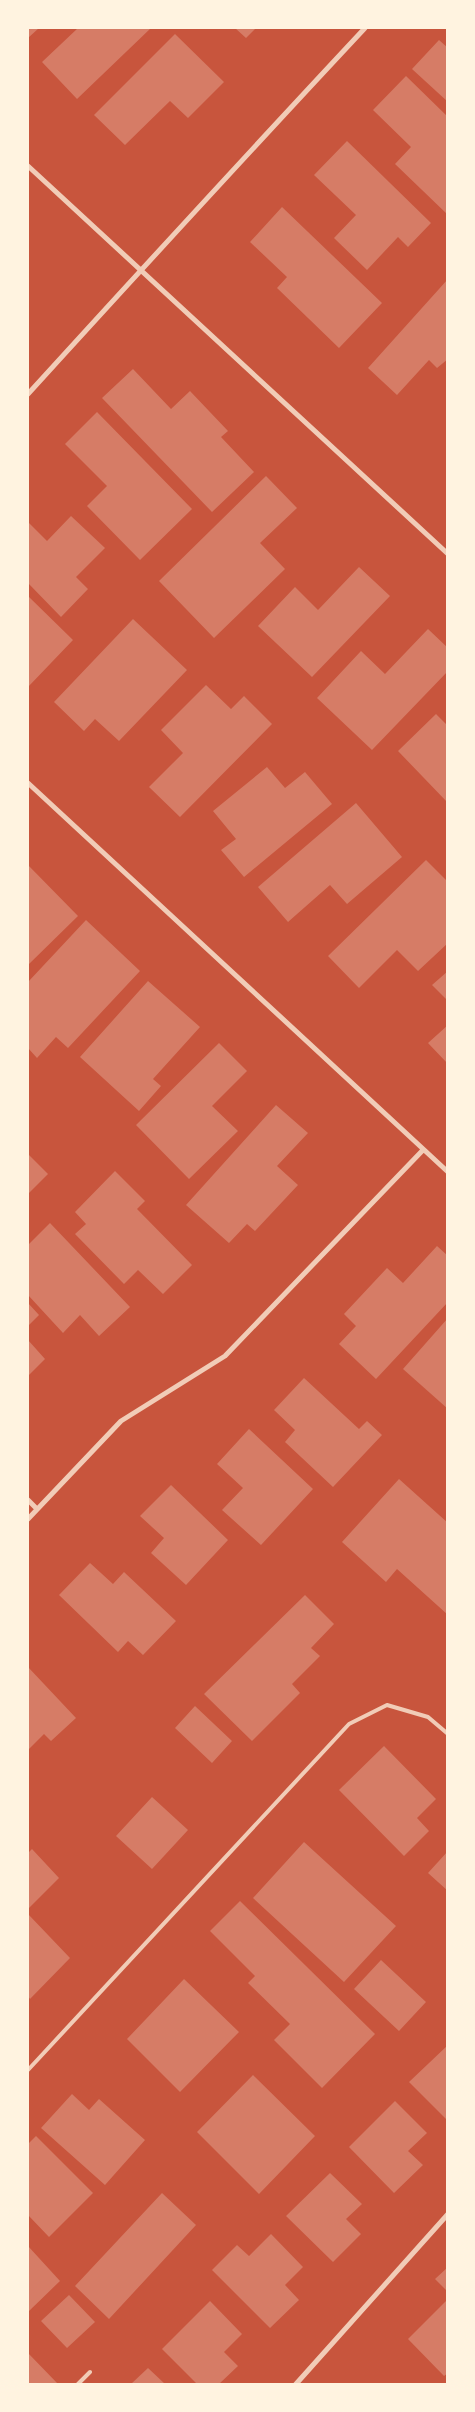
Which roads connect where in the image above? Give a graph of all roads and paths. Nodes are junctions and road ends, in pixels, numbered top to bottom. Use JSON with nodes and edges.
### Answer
{"nodes":[{"id":1,"x":365,"y":28,"type":"edge"},
{"id":2,"x":28,"y":166,"type":"edge"},
{"id":3,"x":142,"y":272,"type":"junction"},
{"id":4,"x":28,"y":394,"type":"edge"},
{"id":5,"x":448,"y":554,"type":"edge"},
{"id":6,"x":28,"y":783,"type":"edge"},
{"id":7,"x":423,"y":1150,"type":"junction"},
{"id":8,"x":448,"y":1172,"type":"edge"},
{"id":9,"x":28,"y":1500,"type":"edge"},
{"id":10,"x":37,"y":1509,"type":"junction"},
{"id":11,"x":28,"y":1519,"type":"edge"},
{"id":12,"x":448,"y":1734,"type":"edge"},
{"id":13,"x":28,"y":2070,"type":"edge"},
{"id":14,"x":448,"y":2214,"type":"edge"},
{"id":15,"x":90,"y":2372,"type":"dead end"},
{"id":16,"x":78,"y":2384,"type":"edge"},
{"id":17,"x":296,"y":2384,"type":"edge"}],
"edges":[{"from":1,"to":3,"type":"street"},
{"from":2,"to":3,"type":"street"},
{"from":3,"to":4,"type":"street"},
{"from":3,"to":5,"type":"street"},
{"from":6,"to":7,"type":"street"},
{"from":7,"to":8,"type":"street"},
{"from":7,"to":10,"type":"street"},
{"from":9,"to":10,"type":"street"},
{"from":10,"to":11,"type":"street"},
{"from":12,"to":13,"type":"lane"},
{"from":14,"to":17,"type":"street"},
{"from":15,"to":16,"type":"lane"}]}
